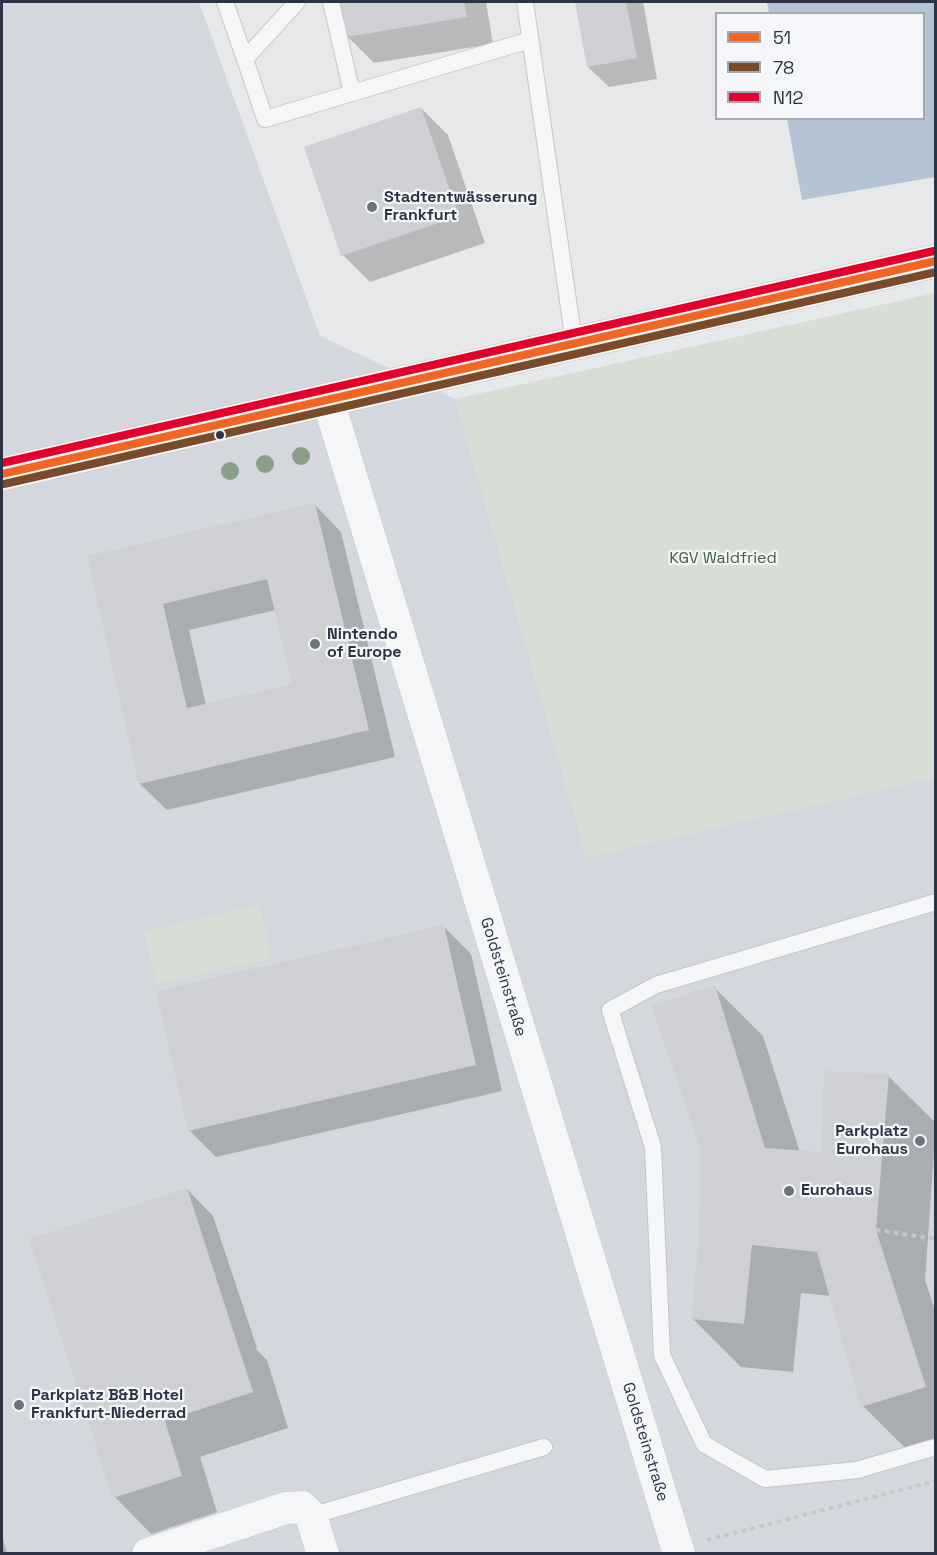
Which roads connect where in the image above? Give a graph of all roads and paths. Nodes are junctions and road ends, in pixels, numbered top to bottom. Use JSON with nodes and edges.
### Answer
{"nodes":[{"id":1,"x":225,"y":2,"type":"edge"},
{"id":2,"x":297,"y":2,"type":"edge"},
{"id":3,"x":331,"y":2,"type":"edge"},
{"id":4,"x":525,"y":2,"type":"edge"},
{"id":5,"x":530,"y":40,"type":"junction"},
{"id":6,"x":245,"y":59,"type":"junction"},
{"id":7,"x":352,"y":93,"type":"junction"},
{"id":8,"x":936,"y":261,"type":"edge"},
{"id":9,"x":574,"y":342,"type":"junction"},
{"id":10,"x":328,"y":400,"type":"junction"},
{"id":11,"x":2,"y":474,"type":"edge"},
{"id":12,"x":936,"y":902,"type":"edge"},
{"id":13,"x":876,"y":1230,"type":"dead end"},
{"id":14,"x":936,"y":1239,"type":"edge"},
{"id":15,"x":544,"y":1447,"type":"dead end"},
{"id":16,"x":936,"y":1448,"type":"edge"},
{"id":17,"x":936,"y":1481,"type":"edge"},
{"id":18,"x":312,"y":1516,"type":"junction"},
{"id":19,"x":678,"y":1551,"type":"edge"},
{"id":20,"x":148,"y":1554,"type":"edge"},
{"id":21,"x":323,"y":1554,"type":"edge"}],
"edges":[{"from":1,"to":6,"type":"lane"},
{"from":2,"to":6,"type":"lane"},
{"from":3,"to":7,"type":"lane"},
{"from":4,"to":5,"type":"lane"},
{"from":5,"to":7,"type":"lane"},
{"from":5,"to":9,"type":"lane"},
{"from":6,"to":7,"type":"lane"},
{"from":8,"to":9,"type":"street"},
{"from":9,"to":10,"type":"street"},
{"from":10,"to":11,"type":"street"},
{"from":10,"to":19,"type":"street","name":"Goldsteinstraße"},
{"from":12,"to":16,"type":"lane"},
{"from":13,"to":14,"type":"path"},
{"from":15,"to":18,"type":"lane"},
{"from":17,"to":19,"type":"path"},
{"from":18,"to":20,"type":"street"},
{"from":18,"to":21,"type":"street"}]}
